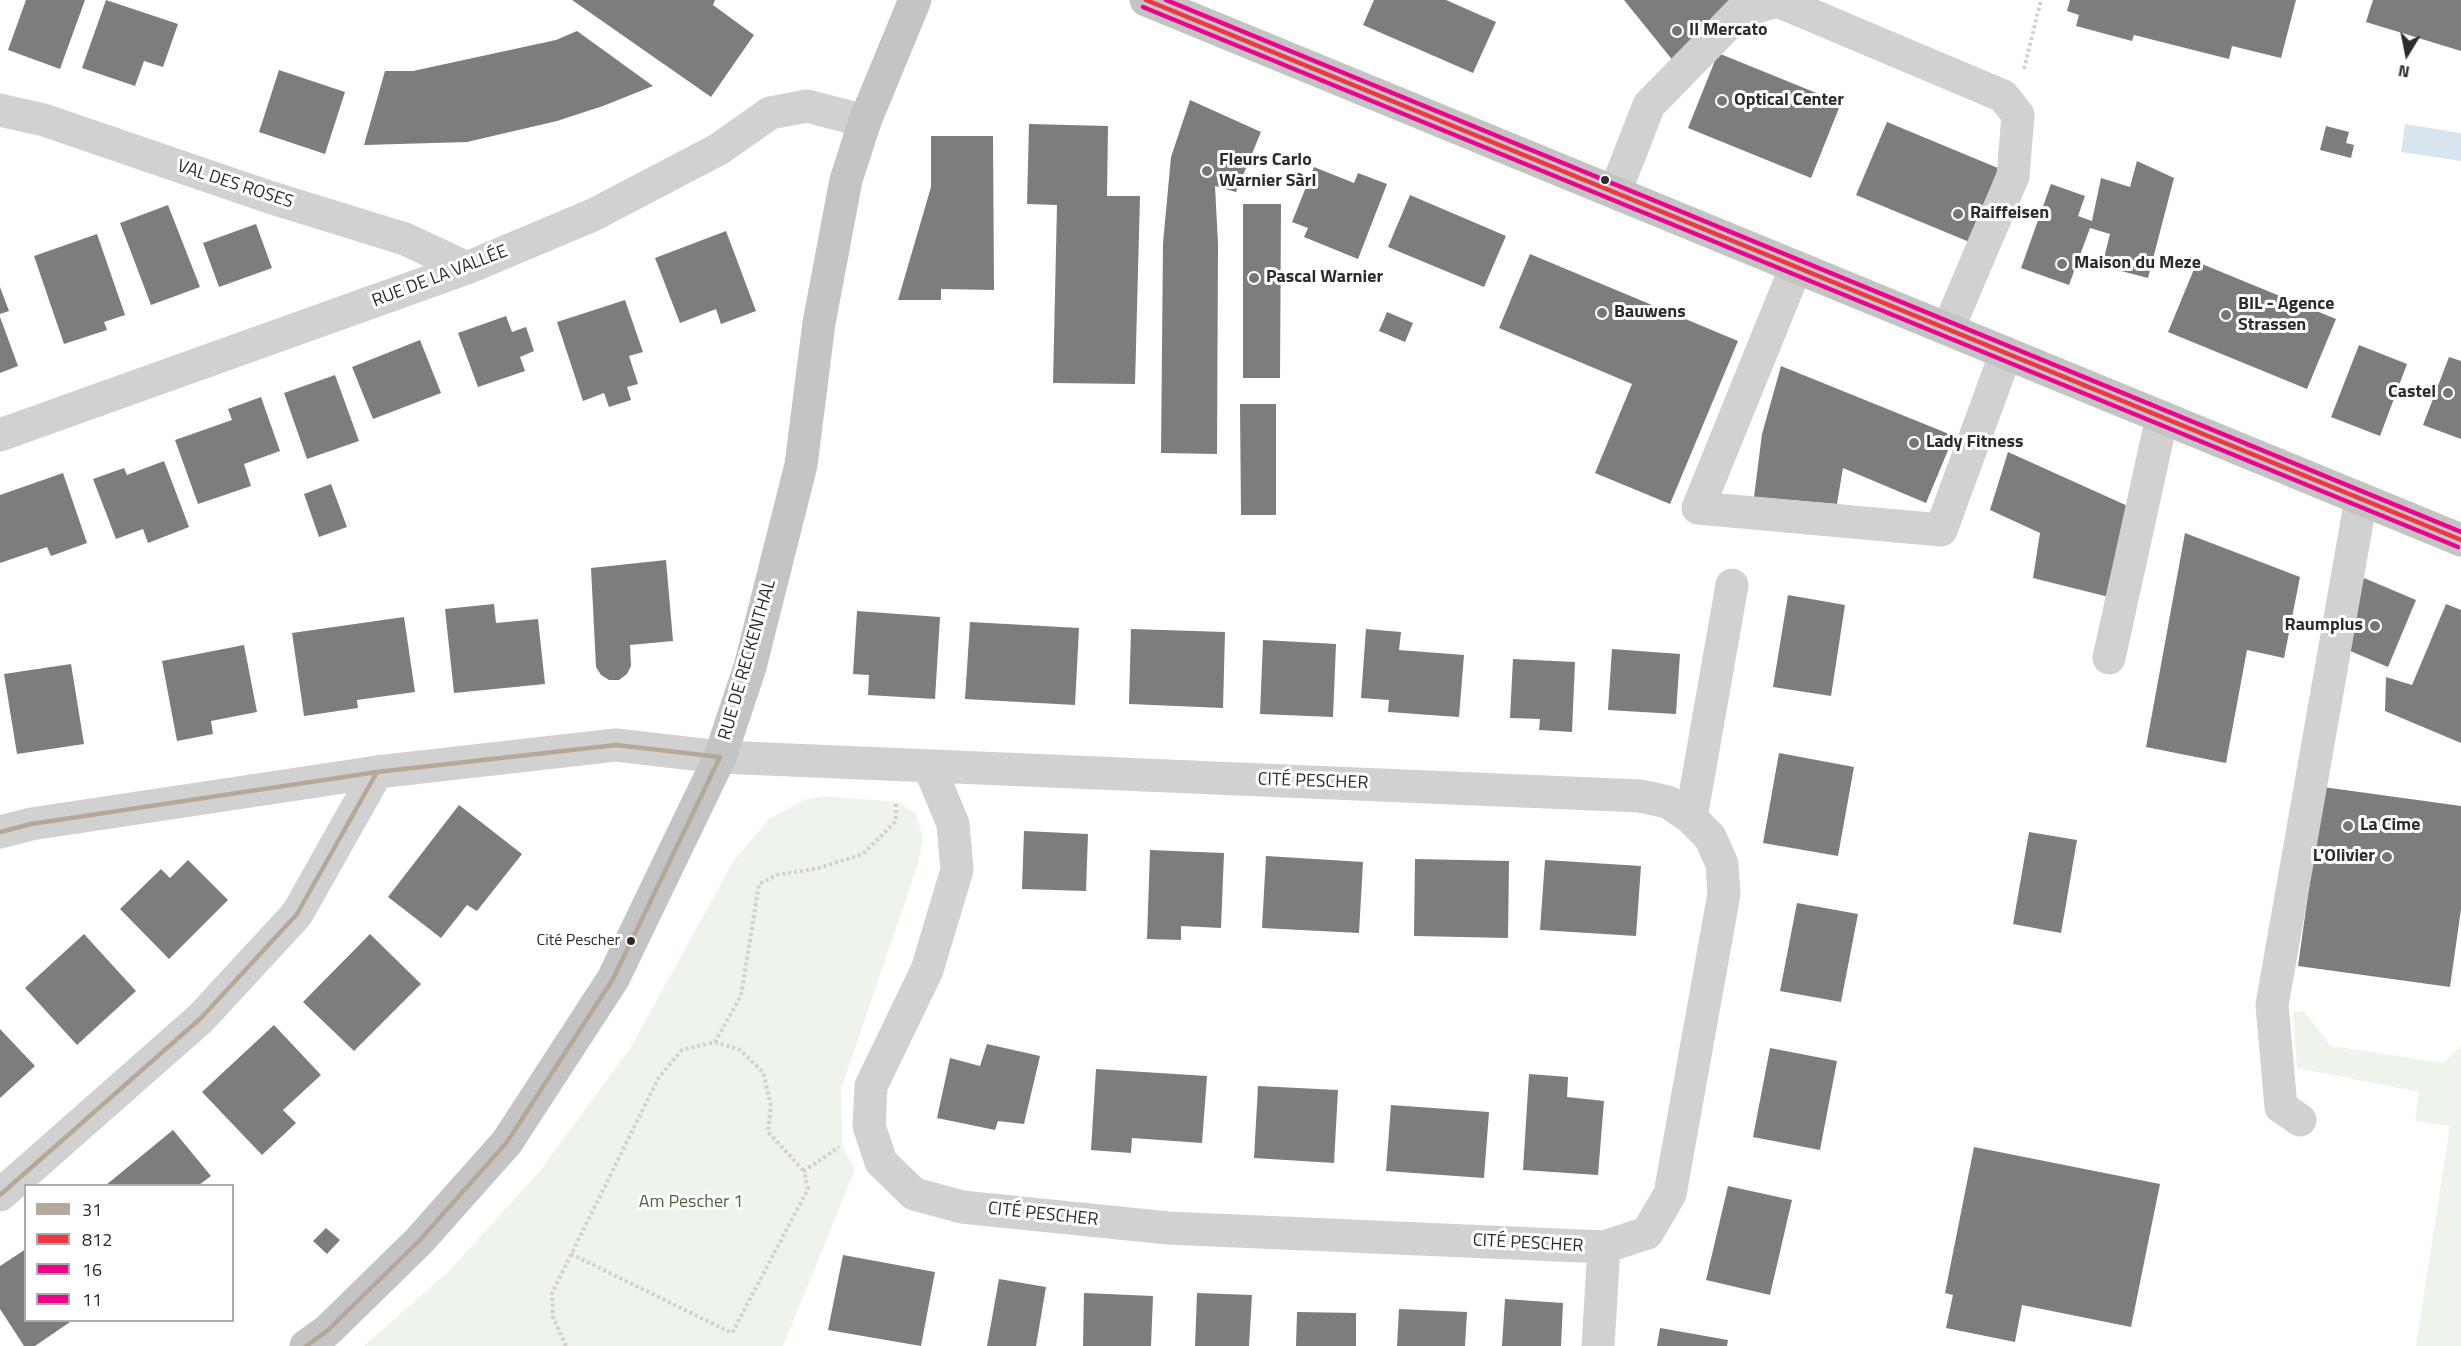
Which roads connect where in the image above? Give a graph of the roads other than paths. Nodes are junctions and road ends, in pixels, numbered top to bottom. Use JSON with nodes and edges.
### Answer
{"nodes":[{"id":1,"x":915,"y":0,"type":"edge"},
{"id":2,"x":1146,"y":0,"type":"edge"},
{"id":3,"x":0,"y":110,"type":"edge"},
{"id":4,"x":865,"y":121,"type":"junction"},
{"id":5,"x":1615,"y":192,"type":"junction"},
{"id":6,"x":1796,"y":267,"type":"junction"},
{"id":7,"x":467,"y":268,"type":"junction"},
{"id":8,"x":1948,"y":329,"type":"junction"},
{"id":9,"x":2006,"y":353,"type":"junction"},
{"id":10,"x":2162,"y":417,"type":"junction"},
{"id":11,"x":0,"y":435,"type":"edge"},
{"id":12,"x":2361,"y":499,"type":"junction"},
{"id":13,"x":2461,"y":540,"type":"edge"},
{"id":14,"x":1732,"y":585,"type":"dead end"},
{"id":15,"x":2109,"y":658,"type":"dead end"},
{"id":16,"x":720,"y":757,"type":"junction"},
{"id":17,"x":929,"y":766,"type":"junction"},
{"id":18,"x":376,"y":772,"type":"junction"},
{"id":19,"x":1691,"y":818,"type":"junction"},
{"id":20,"x":0,"y":832,"type":"edge"},
{"id":21,"x":2300,"y":1120,"type":"dead end"},
{"id":22,"x":0,"y":1195,"type":"edge"},
{"id":23,"x":1604,"y":1247,"type":"junction"},
{"id":24,"x":306,"y":1346,"type":"edge"},
{"id":25,"x":1598,"y":1346,"type":"edge"}],
"edges":[{"from":1,"to":4,"type":"main road","name":"RUE DE RECKENTHAL"},
{"from":2,"to":5,"type":"main road"},
{"from":3,"to":7,"type":"street","name":"VAL DES ROSES"},
{"from":4,"to":7,"type":"street","name":"RUE DE LA VALLÉE"},
{"from":4,"to":16,"type":"main road","name":"RUE DE RECKENTHAL"},
{"from":5,"to":6,"type":"main road"},
{"from":5,"to":8,"type":"street"},
{"from":6,"to":8,"type":"main road"},
{"from":6,"to":9,"type":"street"},
{"from":7,"to":11,"type":"street","name":"RUE DE LA VALLÉE"},
{"from":8,"to":9,"type":"main road"},
{"from":9,"to":10,"type":"main road"},
{"from":10,"to":12,"type":"main road"},
{"from":10,"to":15,"type":"street"},
{"from":12,"to":13,"type":"main road"},
{"from":12,"to":21,"type":"street"},
{"from":14,"to":19,"type":"street"},
{"from":16,"to":17,"type":"street","name":"CITÉ PESCHER"},
{"from":16,"to":18,"type":"street","name":"CITÉ PESCHER"},
{"from":16,"to":24,"type":"main road","name":"RUE DE RECKENTHAL"},
{"from":17,"to":19,"type":"street","name":"CITÉ PESCHER"},
{"from":17,"to":23,"type":"street","name":"CITÉ PESCHER"},
{"from":18,"to":20,"type":"street","name":"CITÉ PESCHER"},
{"from":18,"to":22,"type":"street"},
{"from":19,"to":23,"type":"street","name":"CITÉ PESCHER"},
{"from":23,"to":25,"type":"street","name":"CITÉ PESCHER"}]}
